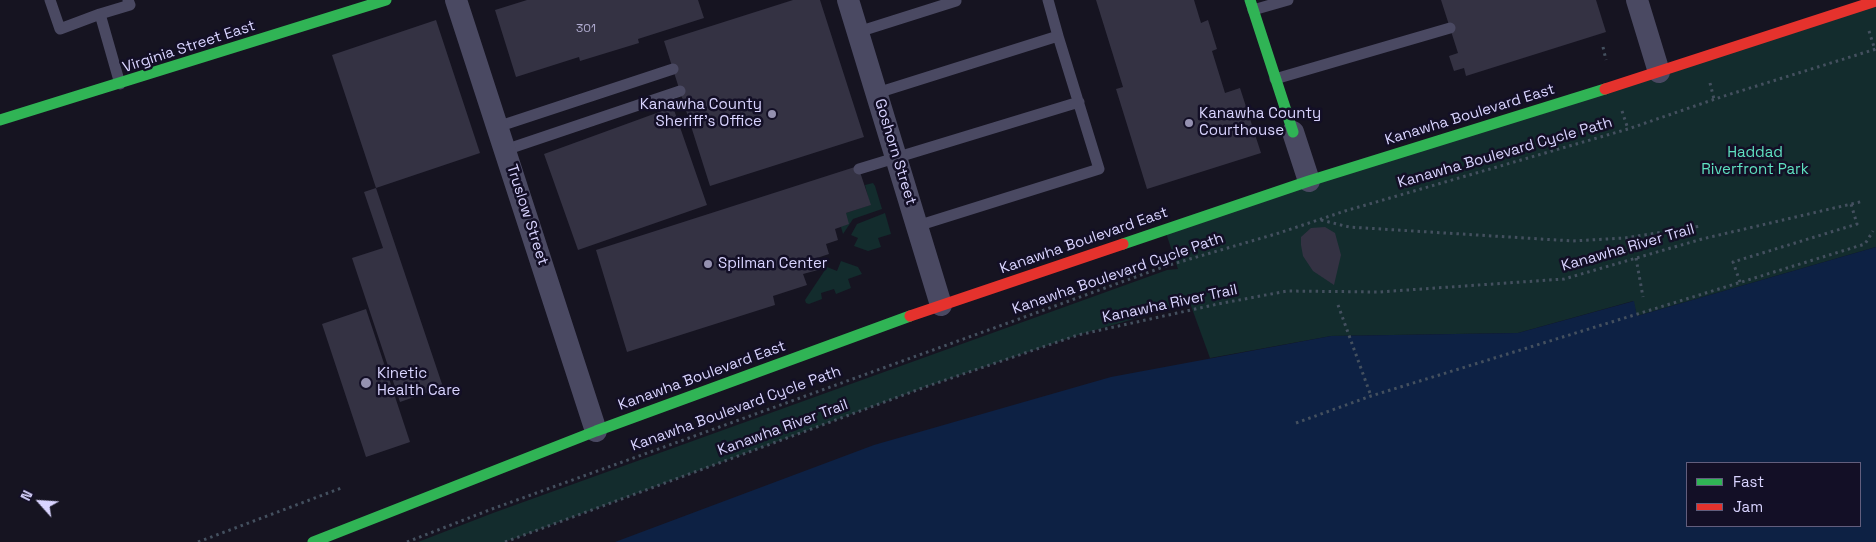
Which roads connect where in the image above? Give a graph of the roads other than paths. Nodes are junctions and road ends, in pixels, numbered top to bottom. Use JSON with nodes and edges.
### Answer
{"nodes":[{"id":1,"x":50,"y":0,"type":"edge"},
{"id":2,"x":128,"y":0,"type":"edge"},
{"id":3,"x":386,"y":0,"type":"edge"},
{"id":4,"x":456,"y":0,"type":"edge"},
{"id":5,"x":848,"y":0,"type":"edge"},
{"id":6,"x":1048,"y":0,"type":"edge"},
{"id":7,"x":1288,"y":0,"type":"edge"},
{"id":8,"x":1637,"y":0,"type":"edge"},
{"id":9,"x":1876,"y":0,"type":"edge"},
{"id":10,"x":956,"y":1,"type":"edge"},
{"id":11,"x":1252,"y":5,"type":"edge"},
{"id":12,"x":100,"y":14,"type":"junction"},
{"id":13,"x":1450,"y":28,"type":"dead end"},
{"id":14,"x":858,"y":32,"type":"junction"},
{"id":15,"x":1058,"y":36,"type":"junction"},
{"id":16,"x":673,"y":69,"type":"dead end"},
{"id":17,"x":1659,"y":72,"type":"junction"},
{"id":18,"x":1276,"y":79,"type":"junction"},
{"id":19,"x":120,"y":84,"type":"junction"},
{"id":20,"x":680,"y":91,"type":"dead end"},
{"id":21,"x":877,"y":93,"type":"junction"},
{"id":22,"x":1079,"y":102,"type":"junction"},
{"id":23,"x":0,"y":120,"type":"edge"},
{"id":24,"x":497,"y":127,"type":"junction"},
{"id":25,"x":1293,"y":132,"type":"joint"},
{"id":26,"x":506,"y":150,"type":"junction"},
{"id":27,"x":896,"y":158,"type":"junction"},
{"id":28,"x":860,"y":170,"type":"dead end"},
{"id":29,"x":1309,"y":181,"type":"junction"},
{"id":30,"x":917,"y":226,"type":"junction"},
{"id":31,"x":941,"y":305,"type":"junction"},
{"id":32,"x":596,"y":431,"type":"junction"},
{"id":33,"x":314,"y":542,"type":"edge"}],
"edges":[{"from":1,"to":12,"type":"lane"},
{"from":2,"to":12,"type":"lane"},
{"from":3,"to":19,"type":"main road","name":"Virginia Street East"},
{"from":4,"to":24,"type":"street","name":"Truslow Street"},
{"from":5,"to":14,"type":"street","name":"Goshorn Street"},
{"from":6,"to":15,"type":"lane"},
{"from":7,"to":11,"type":"lane"},
{"from":8,"to":17,"type":"street"},
{"from":9,"to":17,"type":"main road","name":"Kanawha Boulevard East"},
{"from":10,"to":14,"type":"lane"},
{"from":11,"to":18,"type":"main road"},
{"from":12,"to":19,"type":"lane"},
{"from":13,"to":18,"type":"lane"},
{"from":14,"to":21,"type":"street","name":"Goshorn Street"},
{"from":15,"to":21,"type":"lane"},
{"from":15,"to":22,"type":"lane"},
{"from":16,"to":24,"type":"lane"},
{"from":17,"to":29,"type":"main road","name":"Kanawha Boulevard East"},
{"from":18,"to":25,"type":"main road"},
{"from":19,"to":23,"type":"main road","name":"Virginia Street East"},
{"from":20,"to":26,"type":"lane"},
{"from":21,"to":27,"type":"street","name":"Goshorn Street"},
{"from":22,"to":27,"type":"lane"},
{"from":22,"to":30,"type":"lane"},
{"from":24,"to":26,"type":"street","name":"Truslow Street"},
{"from":25,"to":29,"type":"street"},
{"from":26,"to":32,"type":"street","name":"Truslow Street"},
{"from":27,"to":28,"type":"lane"},
{"from":27,"to":30,"type":"street","name":"Goshorn Street"},
{"from":29,"to":31,"type":"main road","name":"Kanawha Boulevard East"},
{"from":30,"to":31,"type":"street","name":"Goshorn Street"},
{"from":31,"to":32,"type":"main road","name":"Kanawha Boulevard East"},
{"from":32,"to":33,"type":"main road","name":"Kanawha Boulevard East"}]}
